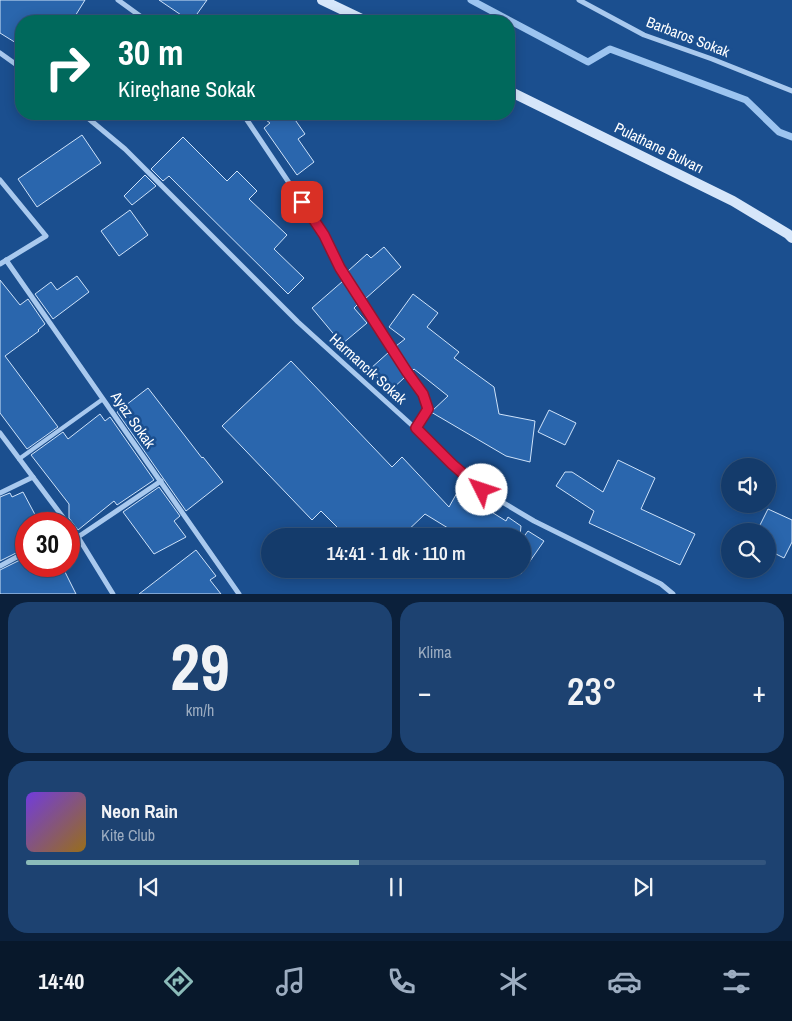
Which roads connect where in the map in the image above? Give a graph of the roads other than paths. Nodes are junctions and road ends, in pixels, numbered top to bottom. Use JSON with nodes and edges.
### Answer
{"nodes":[{"id":1,"x":118,"y":0,"type":"edge"},
{"id":2,"x":322,"y":0,"type":"edge"},
{"id":3,"x":578,"y":0,"type":"edge"},
{"id":4,"x":139,"y":15,"type":"edge"},
{"id":5,"x":353,"y":15,"type":"edge"},
{"id":6,"x":0,"y":53,"type":"edge"},
{"id":7,"x":15,"y":64,"type":"edge"},
{"id":8,"x":792,"y":91,"type":"edge"},
{"id":9,"x":515,"y":94,"type":"edge"},
{"id":10,"x":90,"y":120,"type":"edge"},
{"id":11,"x":247,"y":120,"type":"edge"},
{"id":12,"x":0,"y":180,"type":"edge"},
{"id":13,"x":792,"y":238,"type":"edge"},
{"id":14,"x":6,"y":260,"type":"junction"},
{"id":15,"x":0,"y":264,"type":"edge"},
{"id":16,"x":103,"y":399,"type":"junction"},
{"id":17,"x":416,"y":428,"type":"junction"},
{"id":18,"x":0,"y":433,"type":"edge"},
{"id":19,"x":19,"y":459,"type":"junction"},
{"id":20,"x":33,"y":477,"type":"junction"},
{"id":21,"x":161,"y":481,"type":"junction"},
{"id":22,"x":0,"y":493,"type":"edge"},
{"id":23,"x":59,"y":512,"type":"edge"},
{"id":24,"x":80,"y":536,"type":"edge"},
{"id":25,"x":80,"y":540,"type":"edge"},
{"id":26,"x":15,"y":558,"type":"edge"},
{"id":27,"x":0,"y":566,"type":"edge"},
{"id":28,"x":113,"y":594,"type":"edge"},
{"id":29,"x":239,"y":594,"type":"edge"},
{"id":30,"x":673,"y":594,"type":"edge"}],
"edges":[{"from":1,"to":4,"type":"street"},
{"from":2,"to":5,"type":"street"},
{"from":3,"to":8,"type":"street","name":"Barbaros Sokak"},
{"from":6,"to":7,"type":"street"},
{"from":9,"to":13,"type":"street","name":"Pulathane Bulvarı"},
{"from":10,"to":17,"type":"street","name":"Harmancık Sokak"},
{"from":11,"to":17,"type":"street"},
{"from":12,"to":14,"type":"street"},
{"from":14,"to":15,"type":"street"},
{"from":14,"to":16,"type":"street","name":"Ayaz Sokak"},
{"from":16,"to":19,"type":"lane"},
{"from":16,"to":21,"type":"street","name":"Ayaz Sokak"},
{"from":17,"to":30,"type":"street","name":"Harmancık Sokak"},
{"from":18,"to":19,"type":"street"},
{"from":19,"to":20,"type":"street"},
{"from":20,"to":22,"type":"street"},
{"from":20,"to":23,"type":"street"},
{"from":21,"to":24,"type":"street"},
{"from":21,"to":29,"type":"street","name":"Ayaz Sokak"},
{"from":25,"to":28,"type":"street"},
{"from":26,"to":27,"type":"street"}]}
